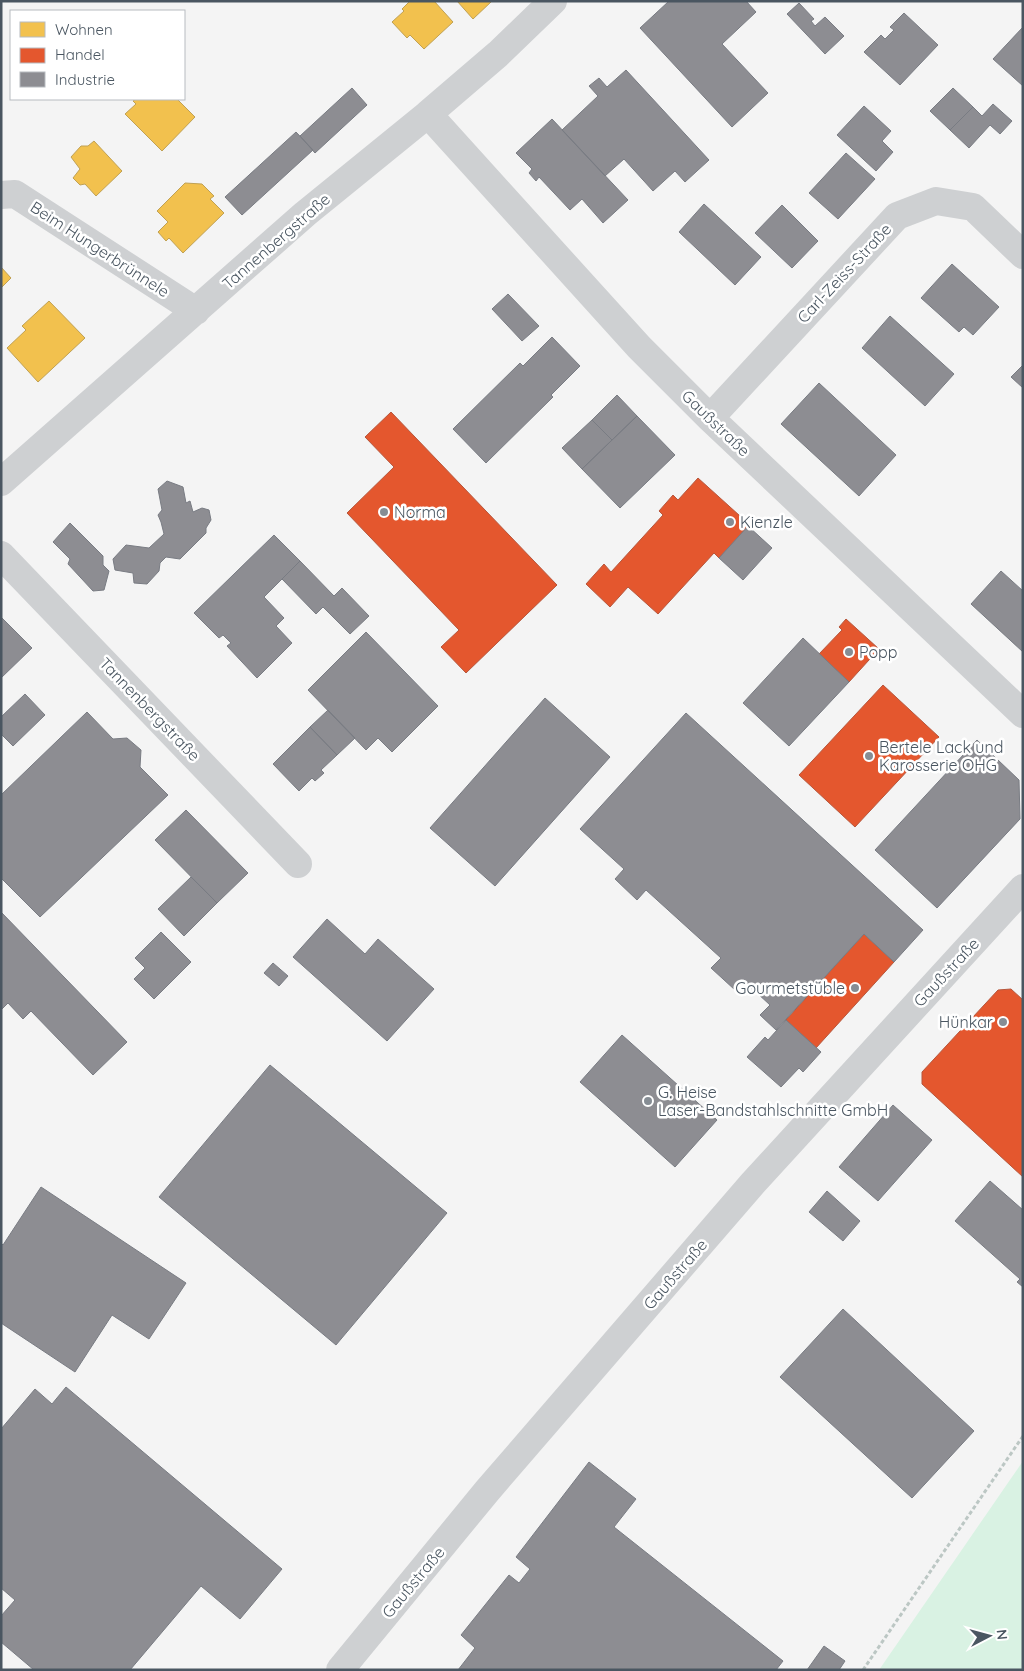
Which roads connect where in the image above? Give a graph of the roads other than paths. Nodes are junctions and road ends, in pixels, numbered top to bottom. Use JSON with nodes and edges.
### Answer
{"nodes":[{"id":1,"x":554,"y":1,"type":"edge"},
{"id":2,"x":428,"y":114,"type":"junction"},
{"id":3,"x":1,"y":195,"type":"edge"},
{"id":4,"x":1023,"y":255,"type":"edge"},
{"id":5,"x":196,"y":311,"type":"junction"},
{"id":6,"x":710,"y":418,"type":"junction"},
{"id":7,"x":1,"y":482,"type":"edge"},
{"id":8,"x":1,"y":555,"type":"edge"},
{"id":9,"x":1023,"y":714,"type":"edge"},
{"id":10,"x":298,"y":864,"type":"dead end"},
{"id":11,"x":1023,"y":888,"type":"edge"},
{"id":12,"x":340,"y":1670,"type":"edge"}],
"edges":[{"from":1,"to":2,"type":"street","name":"Tannenbergstraße"},
{"from":2,"to":5,"type":"street","name":"Tannenbergstraße"},
{"from":2,"to":6,"type":"street","name":"Gaußstraße"},
{"from":3,"to":5,"type":"street","name":"Beim Hungerbrünnele"},
{"from":4,"to":6,"type":"street","name":"Carl-Zeiss-Straße"},
{"from":5,"to":7,"type":"street","name":"Tannenbergstraße"},
{"from":6,"to":9,"type":"street","name":"Gaußstraße"},
{"from":8,"to":10,"type":"street","name":"Tannenbergstraße"},
{"from":11,"to":12,"type":"street","name":"Gaußstraße"}]}
